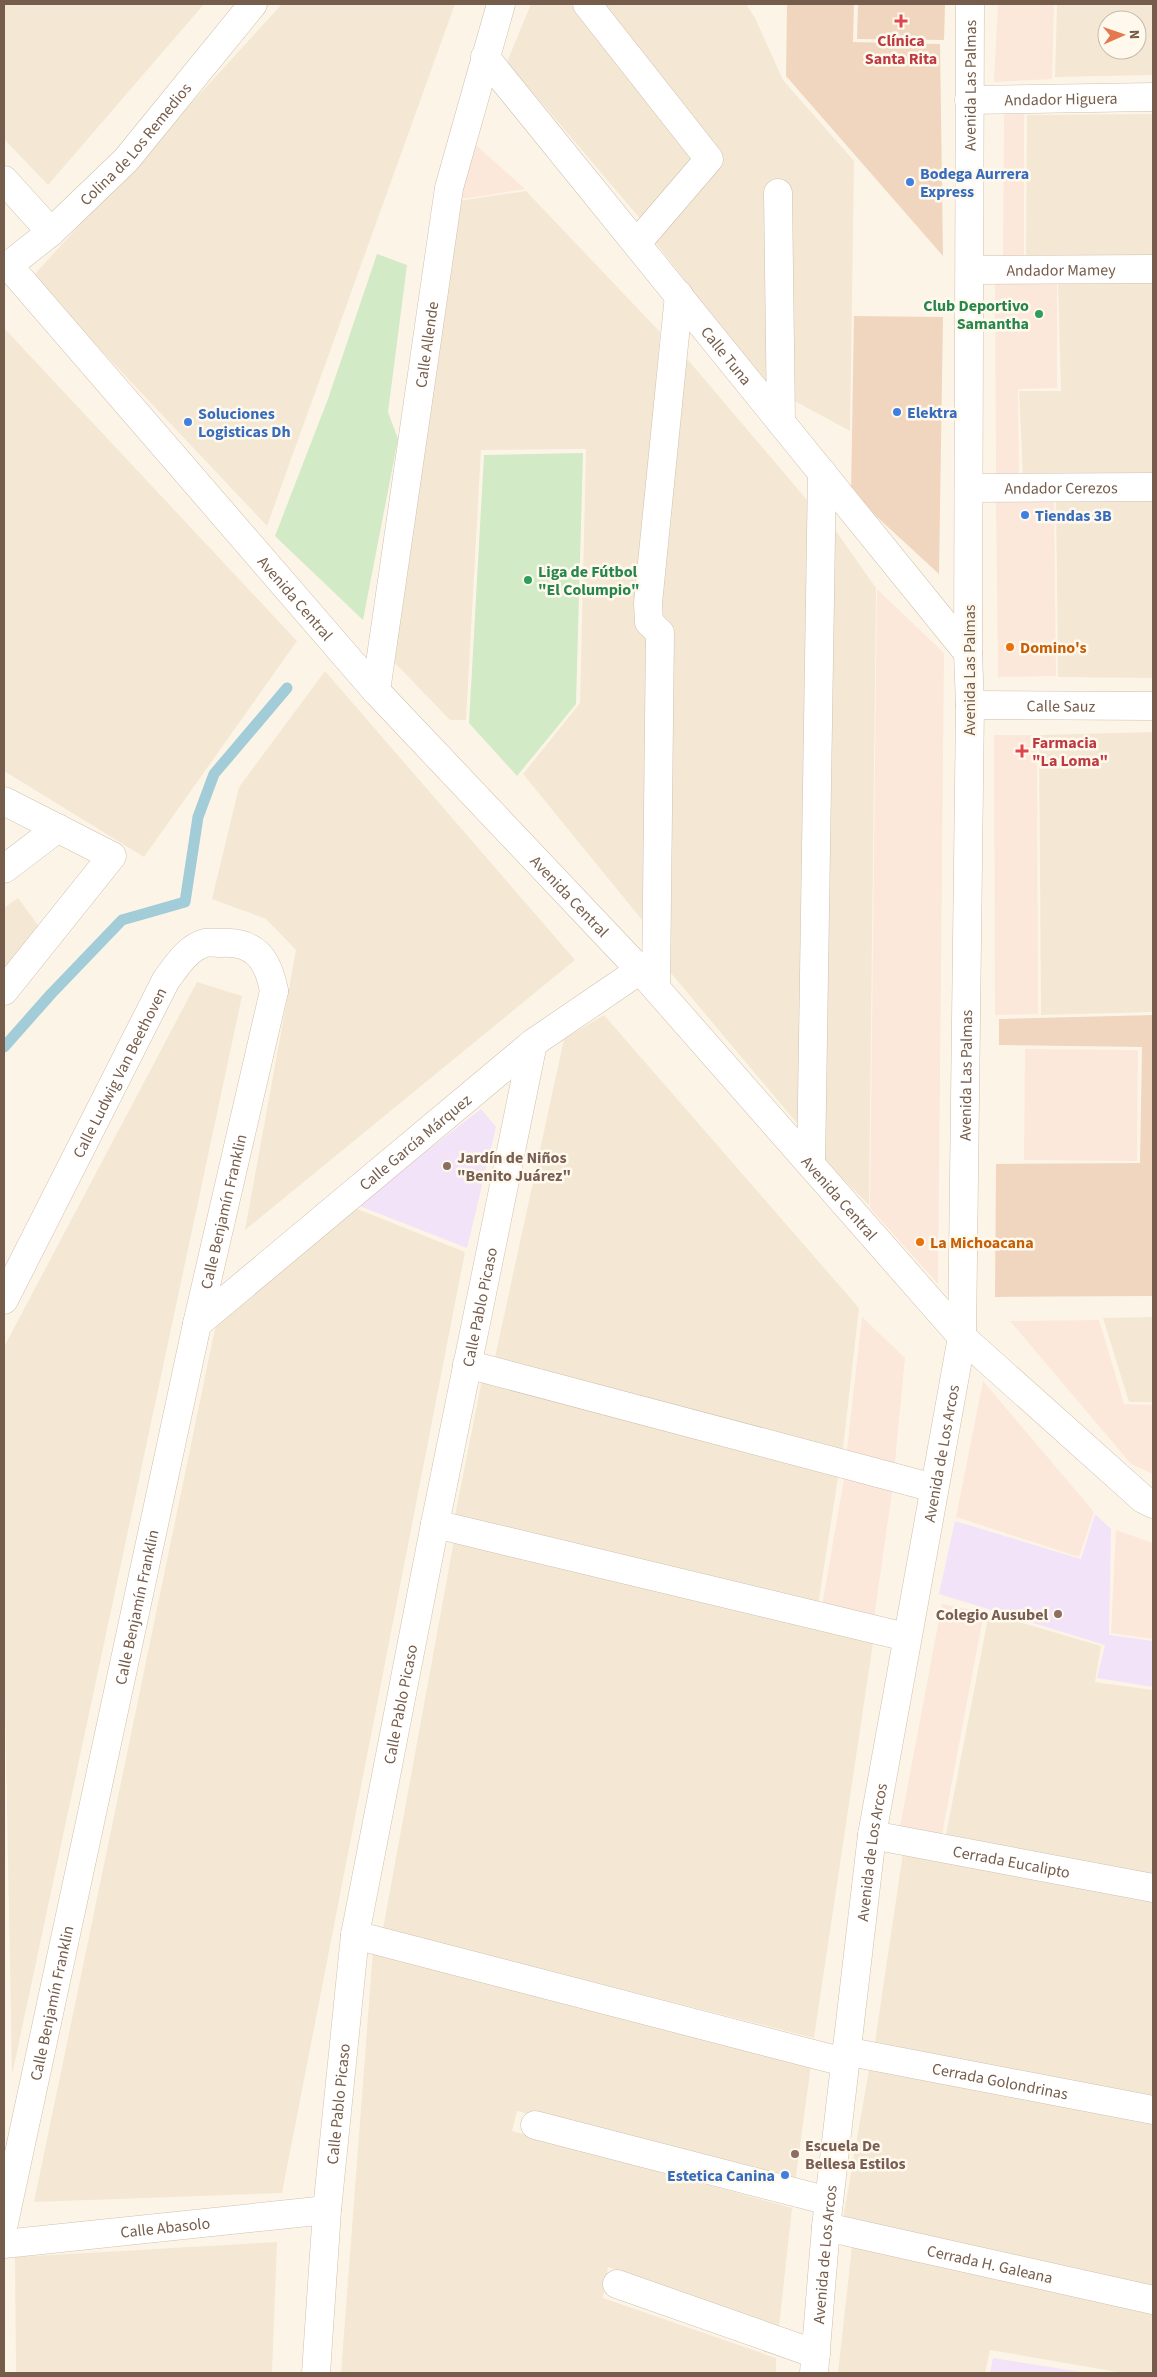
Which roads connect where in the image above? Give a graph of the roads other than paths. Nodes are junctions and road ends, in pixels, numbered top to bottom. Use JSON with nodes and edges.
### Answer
{"nodes":[{"id":1,"x":254,"y":4,"type":"edge"},
{"id":2,"x":501,"y":4,"type":"edge"},
{"id":3,"x":586,"y":4,"type":"edge"},
{"id":4,"x":970,"y":4,"type":"edge"},
{"id":5,"x":486,"y":57,"type":"junction"},
{"id":6,"x":1153,"y":97,"type":"edge"},
{"id":7,"x":969,"y":100,"type":"junction"},
{"id":8,"x":4,"y":180,"type":"edge"},
{"id":9,"x":778,"y":193,"type":"dead end"},
{"id":10,"x":50,"y":232,"type":"junction"},
{"id":11,"x":637,"y":243,"type":"junction"},
{"id":12,"x":6,"y":267,"type":"edge"},
{"id":13,"x":970,"y":270,"type":"junction"},
{"id":14,"x":1153,"y":270,"type":"edge"},
{"id":15,"x":679,"y":295,"type":"junction"},
{"id":16,"x":782,"y":422,"type":"junction"},
{"id":17,"x":822,"y":472,"type":"junction"},
{"id":18,"x":1153,"y":487,"type":"edge"},
{"id":19,"x":969,"y":488,"type":"junction"},
{"id":20,"x":968,"y":653,"type":"junction"},
{"id":21,"x":376,"y":691,"type":"junction"},
{"id":22,"x":970,"y":705,"type":"junction"},
{"id":23,"x":1153,"y":706,"type":"edge"},
{"id":24,"x":4,"y":801,"type":"edge"},
{"id":25,"x":58,"y":828,"type":"junction"},
{"id":26,"x":4,"y":869,"type":"edge"},
{"id":27,"x":648,"y":979,"type":"junction"},
{"id":28,"x":4,"y":991,"type":"edge"},
{"id":29,"x":274,"y":991,"type":"joint"},
{"id":30,"x":533,"y":1043,"type":"junction"},
{"id":31,"x":811,"y":1164,"type":"junction"},
{"id":32,"x":4,"y":1300,"type":"edge"},
{"id":33,"x":197,"y":1324,"type":"junction"},
{"id":34,"x":962,"y":1337,"type":"junction"},
{"id":35,"x":467,"y":1364,"type":"junction"},
{"id":36,"x":934,"y":1488,"type":"junction"},
{"id":37,"x":1153,"y":1504,"type":"edge"},
{"id":38,"x":435,"y":1524,"type":"junction"},
{"id":39,"x":906,"y":1637,"type":"junction"},
{"id":40,"x":872,"y":1835,"type":"junction"},
{"id":41,"x":1153,"y":1888,"type":"edge"},
{"id":42,"x":355,"y":1934,"type":"junction"},
{"id":43,"x":844,"y":2056,"type":"junction"},
{"id":44,"x":1153,"y":2110,"type":"edge"},
{"id":45,"x":535,"y":2125,"type":"dead end"},
{"id":46,"x":328,"y":2210,"type":"junction"},
{"id":47,"x":827,"y":2214,"type":"junction"},
{"id":48,"x":4,"y":2223,"type":"edge"},
{"id":49,"x":4,"y":2244,"type":"edge"},
{"id":50,"x":617,"y":2284,"type":"dead end"},
{"id":51,"x":1153,"y":2300,"type":"edge"},
{"id":52,"x":815,"y":2364,"type":"edge"},
{"id":53,"x":316,"y":2373,"type":"edge"}],
"edges":[{"from":1,"to":10,"type":"street","name":"Colina de Los Remedios"},
{"from":2,"to":5,"type":"street","name":"Calle Allende"},
{"from":3,"to":11,"type":"street"},
{"from":4,"to":7,"type":"street","name":"Avenida Las Palmas"},
{"from":5,"to":11,"type":"street","name":"Calle Tuna"},
{"from":5,"to":21,"type":"street","name":"Calle Allende"},
{"from":6,"to":7,"type":"street","name":"Andador Higuera"},
{"from":7,"to":13,"type":"street","name":"Avenida Las Palmas"},
{"from":8,"to":10,"type":"street"},
{"from":9,"to":16,"type":"street"},
{"from":10,"to":12,"type":"street","name":"Colina de Los Remedios"},
{"from":11,"to":15,"type":"street","name":"Calle Tuna"},
{"from":12,"to":21,"type":"street","name":"Avenida Central"},
{"from":13,"to":14,"type":"street","name":"Andador Mamey"},
{"from":13,"to":19,"type":"street","name":"Avenida Las Palmas"},
{"from":15,"to":16,"type":"street","name":"Calle Tuna"},
{"from":15,"to":27,"type":"street"},
{"from":16,"to":17,"type":"street","name":"Calle Tuna"},
{"from":17,"to":20,"type":"street","name":"Calle Tuna"},
{"from":17,"to":31,"type":"street"},
{"from":18,"to":19,"type":"street","name":"Andador Cerezos"},
{"from":19,"to":20,"type":"street","name":"Avenida Las Palmas"},
{"from":20,"to":22,"type":"street","name":"Avenida Las Palmas"},
{"from":21,"to":27,"type":"street","name":"Avenida Central"},
{"from":22,"to":23,"type":"street","name":"Calle Sauz"},
{"from":22,"to":34,"type":"street","name":"Avenida Las Palmas"},
{"from":24,"to":25,"type":"street"},
{"from":25,"to":26,"type":"street"},
{"from":25,"to":28,"type":"street"},
{"from":27,"to":30,"type":"street","name":"Calle García Márquez"},
{"from":27,"to":31,"type":"street","name":"Avenida Central"},
{"from":29,"to":32,"type":"street","name":"Calle Ludwig Van Beethoven"},
{"from":29,"to":33,"type":"street","name":"Calle Benjamín Franklin"},
{"from":30,"to":33,"type":"street","name":"Calle García Márquez"},
{"from":30,"to":35,"type":"street","name":"Calle Pablo Picaso"},
{"from":31,"to":34,"type":"street","name":"Avenida Central"},
{"from":33,"to":48,"type":"street","name":"Calle Benjamín Franklin"},
{"from":34,"to":36,"type":"street","name":"Avenida de Los Arcos"},
{"from":34,"to":37,"type":"street","name":"Avenida Central"},
{"from":35,"to":36,"type":"street"},
{"from":35,"to":38,"type":"street","name":"Calle Pablo Picaso"},
{"from":36,"to":39,"type":"street","name":"Avenida de Los Arcos"},
{"from":38,"to":39,"type":"street"},
{"from":38,"to":42,"type":"street","name":"Calle Pablo Picaso"},
{"from":39,"to":40,"type":"street","name":"Avenida de Los Arcos"},
{"from":40,"to":41,"type":"street","name":"Cerrada Eucalipto"},
{"from":40,"to":43,"type":"street","name":"Avenida de Los Arcos"},
{"from":42,"to":43,"type":"street","name":"Cerrada Golondrinas"},
{"from":42,"to":46,"type":"street","name":"Calle Pablo Picaso"},
{"from":43,"to":44,"type":"street","name":"Cerrada Golondrinas"},
{"from":43,"to":47,"type":"street","name":"Avenida de Los Arcos"},
{"from":45,"to":47,"type":"street","name":"Cerrada H. Galeana"},
{"from":46,"to":49,"type":"street","name":"Calle Abasolo"},
{"from":46,"to":53,"type":"street","name":"Calle Pablo Picaso"},
{"from":47,"to":51,"type":"street","name":"Cerrada H. Galeana"},
{"from":47,"to":52,"type":"street","name":"Avenida de Los Arcos"},
{"from":50,"to":52,"type":"street"}]}
